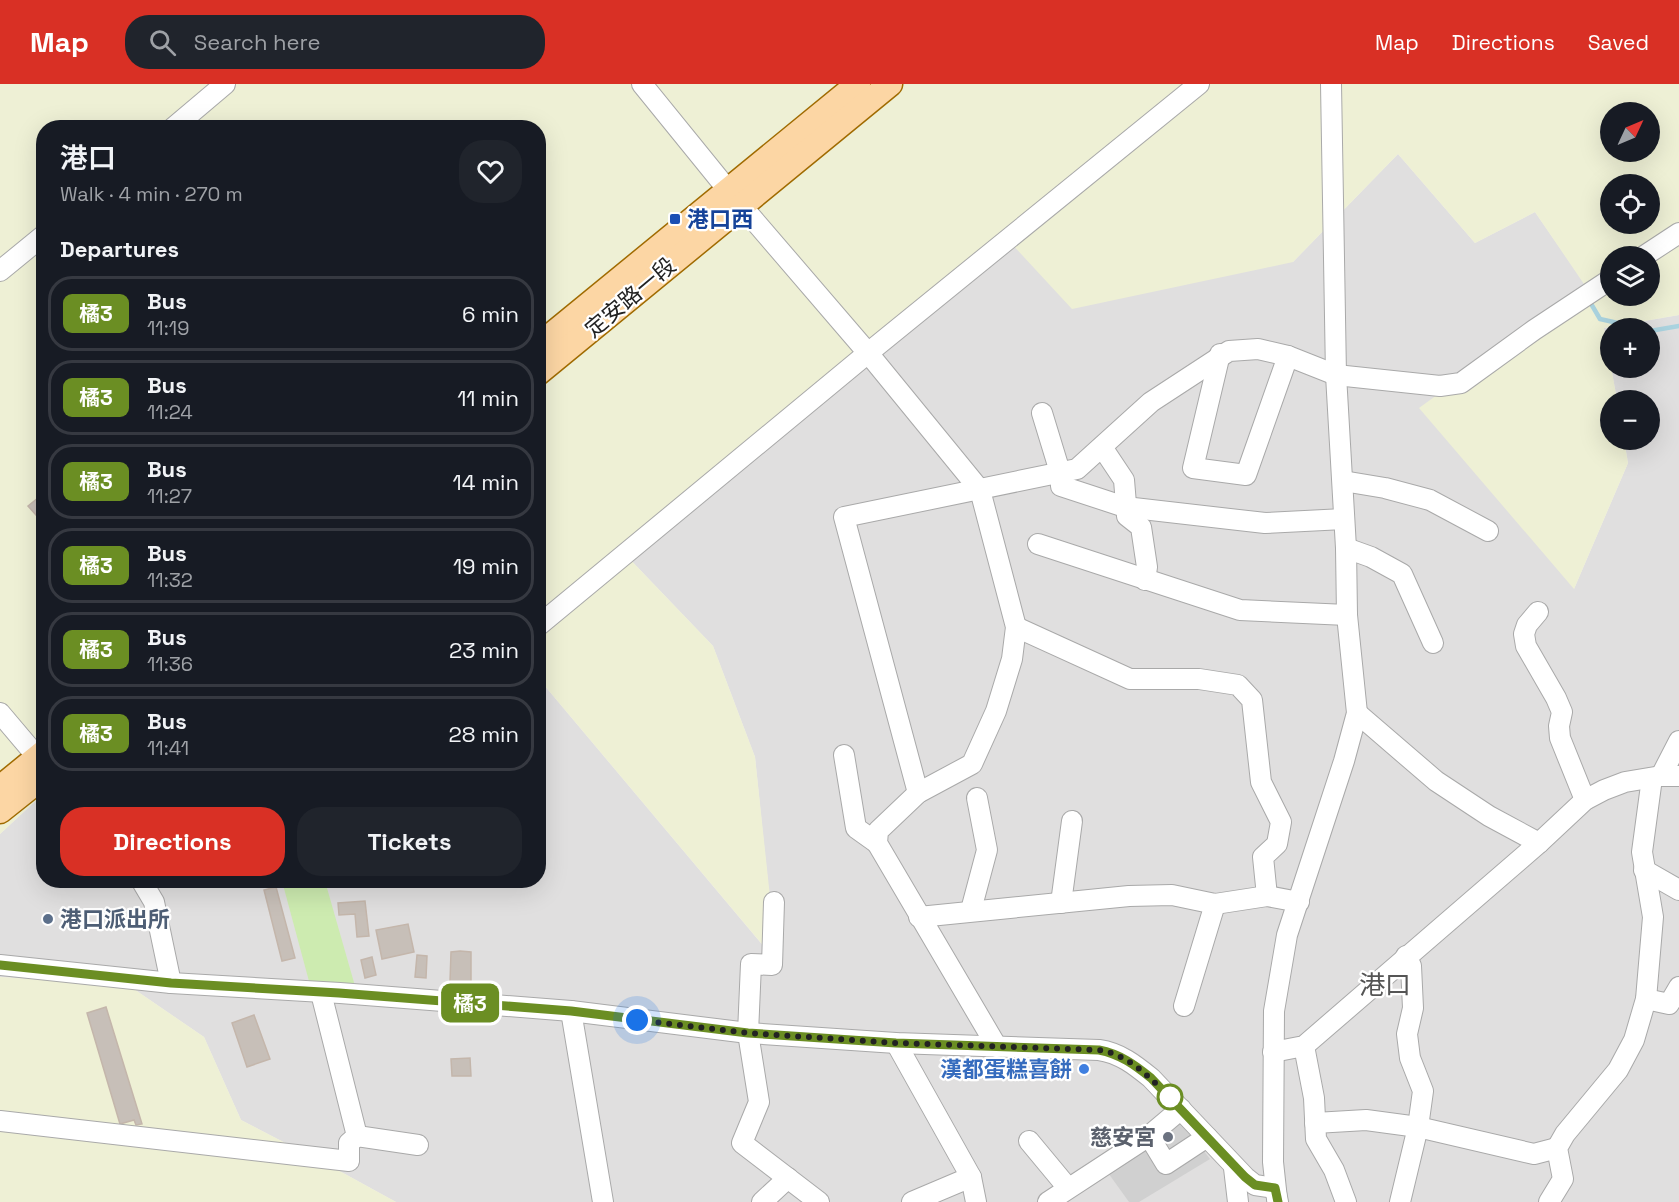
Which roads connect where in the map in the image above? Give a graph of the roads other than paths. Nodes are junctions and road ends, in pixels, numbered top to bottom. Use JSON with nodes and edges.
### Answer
{"nodes":[{"id":1,"x":225,"y":84,"type":"edge"},
{"id":2,"x":642,"y":84,"type":"edge"},
{"id":3,"x":858,"y":84,"type":"edge"},
{"id":4,"x":890,"y":84,"type":"edge"},
{"id":5,"x":1199,"y":84,"type":"edge"},
{"id":6,"x":1331,"y":84,"type":"edge"},
{"id":7,"x":182,"y":120,"type":"edge"},
{"id":8,"x":734,"y":198,"type":"junction"},
{"id":9,"x":1677,"y":239,"type":"edge"},
{"id":10,"x":36,"y":242,"type":"edge"},
{"id":11,"x":1660,"y":248,"type":"edge"},
{"id":12,"x":0,"y":271,"type":"edge"},
{"id":13,"x":1600,"y":286,"type":"edge"},
{"id":14,"x":546,"y":340,"type":"edge"},
{"id":15,"x":868,"y":353,"type":"junction"},
{"id":16,"x":1221,"y":354,"type":"junction"},
{"id":17,"x":1288,"y":356,"type":"junction"},
{"id":18,"x":546,"y":366,"type":"edge"},
{"id":19,"x":1336,"y":375,"type":"junction"},
{"id":20,"x":1042,"y":413,"type":"dead end"},
{"id":21,"x":1102,"y":447,"type":"junction"},
{"id":22,"x":1059,"y":472,"type":"junction"},
{"id":23,"x":1343,"y":482,"type":"junction"},
{"id":24,"x":980,"y":490,"type":"junction"},
{"id":25,"x":1125,"y":507,"type":"junction"},
{"id":26,"x":1344,"y":519,"type":"junction"},
{"id":27,"x":1488,"y":531,"type":"dead end"},
{"id":28,"x":1038,"y":544,"type":"dead end"},
{"id":29,"x":1346,"y":548,"type":"junction"},
{"id":30,"x":1145,"y":580,"type":"junction"},
{"id":31,"x":1538,"y":612,"type":"dead end"},
{"id":32,"x":1347,"y":615,"type":"junction"},
{"id":33,"x":546,"y":619,"type":"edge"},
{"id":34,"x":1016,"y":627,"type":"junction"},
{"id":35,"x":1433,"y":643,"type":"dead end"},
{"id":36,"x":0,"y":713,"type":"edge"},
{"id":37,"x":1357,"y":713,"type":"junction"},
{"id":38,"x":1679,"y":741,"type":"edge"},
{"id":39,"x":844,"y":755,"type":"dead end"},
{"id":40,"x":36,"y":756,"type":"edge"},
{"id":41,"x":36,"y":767,"type":"edge"},
{"id":42,"x":36,"y":770,"type":"edge"},
{"id":43,"x":1664,"y":777,"type":"edge"},
{"id":44,"x":0,"y":789,"type":"edge"},
{"id":45,"x":918,"y":794,"type":"junction"},
{"id":46,"x":977,"y":798,"type":"dead end"},
{"id":47,"x":1585,"y":800,"type":"junction"},
{"id":48,"x":0,"y":811,"type":"edge"},
{"id":49,"x":1072,"y":821,"type":"dead end"},
{"id":50,"x":877,"y":843,"type":"junction"},
{"id":51,"x":1539,"y":843,"type":"junction"},
{"id":52,"x":1644,"y":870,"type":"junction"},
{"id":53,"x":146,"y":888,"type":"edge"},
{"id":54,"x":1679,"y":890,"type":"edge"},
{"id":55,"x":1267,"y":896,"type":"junction"},
{"id":56,"x":774,"y":902,"type":"dead end"},
{"id":57,"x":1299,"y":902,"type":"junction"},
{"id":58,"x":1061,"y":903,"type":"junction"},
{"id":59,"x":1215,"y":904,"type":"junction"},
{"id":60,"x":971,"y":910,"type":"junction"},
{"id":61,"x":919,"y":916,"type":"junction"},
{"id":62,"x":1406,"y":956,"type":"junction"},
{"id":63,"x":0,"y":965,"type":"edge"},
{"id":64,"x":171,"y":983,"type":"junction"},
{"id":65,"x":1679,"y":987,"type":"edge"},
{"id":66,"x":321,"y":993,"type":"junction"},
{"id":67,"x":1646,"y":999,"type":"junction"},
{"id":68,"x":1184,"y":1006,"type":"dead end"},
{"id":69,"x":571,"y":1011,"type":"junction"},
{"id":70,"x":748,"y":1033,"type":"junction"},
{"id":71,"x":896,"y":1043,"type":"junction"},
{"id":72,"x":1304,"y":1046,"type":"junction"},
{"id":73,"x":997,"y":1047,"type":"junction"},
{"id":74,"x":1274,"y":1052,"type":"junction"},
{"id":75,"x":1181,"y":1108,"type":"junction"},
{"id":76,"x":0,"y":1121,"type":"edge"},
{"id":77,"x":1315,"y":1124,"type":"junction"},
{"id":78,"x":1418,"y":1128,"type":"junction"},
{"id":79,"x":357,"y":1136,"type":"junction"},
{"id":80,"x":1149,"y":1136,"type":"junction"},
{"id":81,"x":1206,"y":1137,"type":"junction"},
{"id":82,"x":1029,"y":1141,"type":"dead end"},
{"id":83,"x":418,"y":1145,"type":"dead end"},
{"id":84,"x":1557,"y":1148,"type":"junction"},
{"id":85,"x":1234,"y":1168,"type":"junction"},
{"id":86,"x":971,"y":1177,"type":"junction"},
{"id":87,"x":788,"y":1178,"type":"junction"},
{"id":88,"x":1068,"y":1188,"type":"junction"},
{"id":89,"x":1276,"y":1195,"type":"edge"},
{"id":90,"x":603,"y":1202,"type":"edge"},
{"id":91,"x":762,"y":1202,"type":"edge"},
{"id":92,"x":819,"y":1202,"type":"edge"},
{"id":93,"x":912,"y":1202,"type":"edge"},
{"id":94,"x":976,"y":1202,"type":"edge"},
{"id":95,"x":1048,"y":1202,"type":"edge"},
{"id":96,"x":1238,"y":1202,"type":"edge"},
{"id":97,"x":1346,"y":1202,"type":"edge"},
{"id":98,"x":1400,"y":1202,"type":"edge"},
{"id":99,"x":1549,"y":1202,"type":"edge"}],
"edges":[{"from":1,"to":7,"type":"street"},
{"from":2,"to":8,"type":"street"},
{"from":3,"to":8,"type":"main road","name":"定安路一段"},
{"from":4,"to":8,"type":"main road","name":"定安路一段"},
{"from":5,"to":15,"type":"street"},
{"from":6,"to":19,"type":"street"},
{"from":8,"to":14,"type":"main road","name":"定安路一段"},
{"from":8,"to":15,"type":"street"},
{"from":8,"to":18,"type":"main road","name":"定安路一段"},
{"from":9,"to":11,"type":"street"},
{"from":10,"to":12,"type":"street"},
{"from":13,"to":19,"type":"street"},
{"from":15,"to":24,"type":"street"},
{"from":15,"to":33,"type":"street"},
{"from":16,"to":17,"type":"street"},
{"from":16,"to":17,"type":"street"},
{"from":16,"to":21,"type":"street"},
{"from":17,"to":19,"type":"street"},
{"from":19,"to":23,"type":"street"},
{"from":20,"to":22,"type":"street"},
{"from":21,"to":22,"type":"street"},
{"from":21,"to":25,"type":"street"},
{"from":22,"to":24,"type":"street"},
{"from":22,"to":25,"type":"street"},
{"from":23,"to":26,"type":"street"},
{"from":23,"to":27,"type":"street"},
{"from":24,"to":34,"type":"street"},
{"from":24,"to":45,"type":"street"},
{"from":25,"to":26,"type":"street"},
{"from":25,"to":30,"type":"street"},
{"from":26,"to":29,"type":"street"},
{"from":28,"to":30,"type":"street"},
{"from":29,"to":32,"type":"street"},
{"from":29,"to":35,"type":"street"},
{"from":30,"to":32,"type":"street"},
{"from":31,"to":47,"type":"street"},
{"from":32,"to":37,"type":"street"},
{"from":34,"to":45,"type":"street"},
{"from":34,"to":55,"type":"street"},
{"from":36,"to":40,"type":"street"},
{"from":37,"to":51,"type":"street"},
{"from":37,"to":57,"type":"street"},
{"from":38,"to":43,"type":"street"},
{"from":39,"to":50,"type":"street"},
{"from":41,"to":44,"type":"main road"},
{"from":42,"to":48,"type":"main road"},
{"from":43,"to":47,"type":"street"},
{"from":43,"to":52,"type":"street"},
{"from":45,"to":50,"type":"street"},
{"from":46,"to":60,"type":"street"},
{"from":47,"to":51,"type":"street"},
{"from":49,"to":58,"type":"street"},
{"from":50,"to":61,"type":"street"},
{"from":51,"to":62,"type":"street"},
{"from":52,"to":54,"type":"street"},
{"from":52,"to":67,"type":"street"},
{"from":53,"to":64,"type":"street"},
{"from":55,"to":57,"type":"street"},
{"from":55,"to":59,"type":"street"},
{"from":56,"to":70,"type":"street"},
{"from":57,"to":74,"type":"street"},
{"from":58,"to":59,"type":"street"},
{"from":58,"to":60,"type":"street"},
{"from":59,"to":68,"type":"street"},
{"from":60,"to":61,"type":"street"},
{"from":61,"to":73,"type":"street"},
{"from":62,"to":72,"type":"street"},
{"from":62,"to":78,"type":"street"},
{"from":63,"to":64,"type":"street"},
{"from":64,"to":66,"type":"street"},
{"from":65,"to":67,"type":"street"},
{"from":66,"to":69,"type":"street"},
{"from":66,"to":79,"type":"street"},
{"from":67,"to":84,"type":"street"},
{"from":69,"to":70,"type":"street"},
{"from":69,"to":90,"type":"street"},
{"from":70,"to":71,"type":"street"},
{"from":70,"to":87,"type":"street"},
{"from":71,"to":73,"type":"street"},
{"from":71,"to":86,"type":"street"},
{"from":72,"to":74,"type":"street"},
{"from":72,"to":77,"type":"street"},
{"from":73,"to":75,"type":"street"},
{"from":74,"to":89,"type":"street"},
{"from":75,"to":80,"type":"street"},
{"from":75,"to":81,"type":"street"},
{"from":76,"to":79,"type":"street"},
{"from":77,"to":78,"type":"street"},
{"from":77,"to":97,"type":"street"},
{"from":78,"to":84,"type":"street"},
{"from":78,"to":98,"type":"street"},
{"from":79,"to":83,"type":"street"},
{"from":80,"to":81,"type":"street"},
{"from":80,"to":88,"type":"street"},
{"from":81,"to":85,"type":"street"},
{"from":82,"to":88,"type":"street"},
{"from":84,"to":99,"type":"street"},
{"from":85,"to":89,"type":"street"},
{"from":85,"to":96,"type":"street"},
{"from":86,"to":93,"type":"street"},
{"from":86,"to":94,"type":"street"},
{"from":87,"to":91,"type":"street"},
{"from":87,"to":92,"type":"street"},
{"from":88,"to":95,"type":"street"}]}
